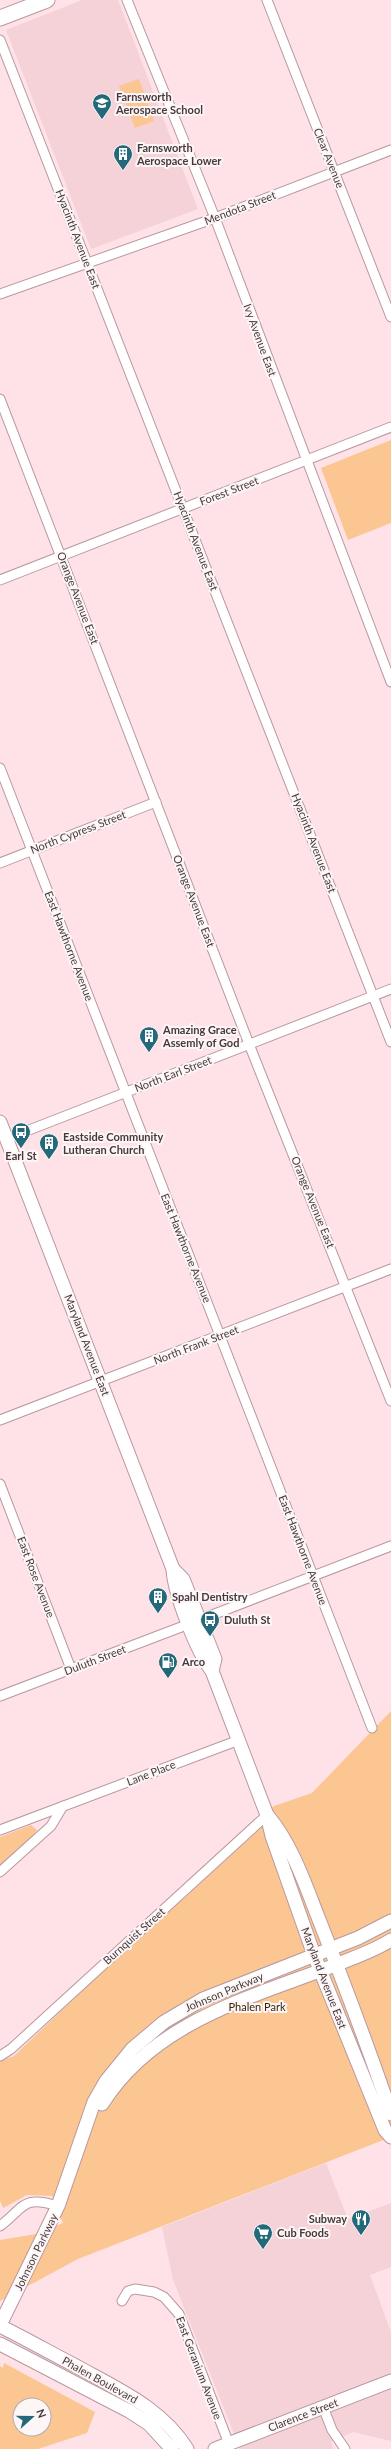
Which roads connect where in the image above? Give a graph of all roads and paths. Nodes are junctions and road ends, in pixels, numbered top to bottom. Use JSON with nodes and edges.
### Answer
{"nodes":[{"id":1,"x":47,"y":0,"type":"edge"},
{"id":2,"x":127,"y":0,"type":"edge"},
{"id":3,"x":267,"y":0,"type":"edge"},
{"id":4,"x":0,"y":18,"type":"edge"},
{"id":5,"x":0,"y":40,"type":"edge"},
{"id":6,"x":391,"y":150,"type":"edge"},
{"id":7,"x":335,"y":172,"type":"junction"},
{"id":8,"x":215,"y":218,"type":"junction"},
{"id":9,"x":88,"y":264,"type":"junction"},
{"id":10,"x":0,"y":294,"type":"edge"},
{"id":11,"x":391,"y":317,"type":"edge"},
{"id":12,"x":0,"y":399,"type":"edge"},
{"id":13,"x":391,"y":427,"type":"edge"},
{"id":14,"x":306,"y":461,"type":"junction"},
{"id":15,"x":183,"y":508,"type":"junction"},
{"id":16,"x":62,"y":556,"type":"junction"},
{"id":17,"x":0,"y":580,"type":"edge"},
{"id":18,"x":391,"y":682,"type":"edge"},
{"id":19,"x":0,"y":768,"type":"edge"},
{"id":20,"x":156,"y":802,"type":"junction"},
{"id":21,"x":32,"y":850,"type":"junction"},
{"id":22,"x":0,"y":863,"type":"edge"},
{"id":23,"x":391,"y":989,"type":"edge"},
{"id":24,"x":373,"y":996,"type":"junction"},
{"id":25,"x":391,"y":1042,"type":"edge"},
{"id":26,"x":249,"y":1044,"type":"junction"},
{"id":27,"x":125,"y":1093,"type":"junction"},
{"id":28,"x":0,"y":1122,"type":"edge"},
{"id":29,"x":3,"y":1140,"type":"edge"},
{"id":30,"x":391,"y":1269,"type":"edge"},
{"id":31,"x":346,"y":1287,"type":"junction"},
{"id":32,"x":221,"y":1336,"type":"junction"},
{"id":33,"x":101,"y":1381,"type":"junction"},
{"id":34,"x":390,"y":1396,"type":"edge"},
{"id":35,"x":0,"y":1420,"type":"edge"},
{"id":36,"x":0,"y":1484,"type":"edge"},
{"id":37,"x":391,"y":1546,"type":"edge"},
{"id":38,"x":314,"y":1576,"type":"junction"},
{"id":39,"x":194,"y":1622,"type":"junction"},
{"id":40,"x":71,"y":1669,"type":"junction"},
{"id":41,"x":0,"y":1696,"type":"edge"},
{"id":42,"x":372,"y":1728,"type":"dead end"},
{"id":43,"x":239,"y":1740,"type":"junction"},
{"id":44,"x":63,"y":1806,"type":"junction"},
{"id":45,"x":267,"y":1815,"type":"junction"},
{"id":46,"x":0,"y":1830,"type":"edge"},
{"id":47,"x":0,"y":1872,"type":"edge"},
{"id":48,"x":391,"y":1921,"type":"edge"},
{"id":49,"x":391,"y":1940,"type":"edge"},
{"id":50,"x":330,"y":1948,"type":"junction"},
{"id":51,"x":314,"y":1955,"type":"junction"},
{"id":52,"x":336,"y":1964,"type":"junction"},
{"id":53,"x":320,"y":1970,"type":"junction"},
{"id":54,"x":0,"y":2056,"type":"edge"},
{"id":55,"x":391,"y":2114,"type":"edge"},
{"id":56,"x":391,"y":2137,"type":"edge"},
{"id":57,"x":77,"y":2154,"type":"junction"},
{"id":58,"x":58,"y":2206,"type":"junction"},
{"id":59,"x":0,"y":2226,"type":"edge"},
{"id":60,"x":122,"y":2301,"type":"dead end"},
{"id":61,"x":0,"y":2326,"type":"edge"},
{"id":62,"x":0,"y":2344,"type":"edge"},
{"id":63,"x":391,"y":2381,"type":"edge"},
{"id":64,"x":323,"y":2407,"type":"junction"},
{"id":65,"x":229,"y":2444,"type":"junction"},
{"id":66,"x":172,"y":2449,"type":"edge"},
{"id":67,"x":187,"y":2449,"type":"edge"},
{"id":68,"x":215,"y":2449,"type":"edge"},
{"id":69,"x":345,"y":2449,"type":"edge"}],
"edges":[{"from":1,"to":4,"type":"main road"},
{"from":2,"to":8,"type":"street","name":"Ivy Avenue East"},
{"from":3,"to":7,"type":"street","name":"Clear Avenue"},
{"from":5,"to":9,"type":"street","name":"Hyacinth Avenue East"},
{"from":6,"to":7,"type":"street","name":"Mendota Street"},
{"from":7,"to":8,"type":"street","name":"Mendota Street"},
{"from":7,"to":11,"type":"street","name":"Clear Avenue"},
{"from":8,"to":9,"type":"street","name":"Mendota Street"},
{"from":8,"to":14,"type":"street","name":"Ivy Avenue East"},
{"from":9,"to":10,"type":"street","name":"Mendota Street"},
{"from":9,"to":15,"type":"street","name":"Hyacinth Avenue East"},
{"from":12,"to":16,"type":"street","name":"Orange Avenue East"},
{"from":13,"to":14,"type":"street","name":"Forest Street"},
{"from":14,"to":15,"type":"street","name":"Forest Street"},
{"from":14,"to":18,"type":"street","name":"Ivy Avenue East"},
{"from":15,"to":16,"type":"street","name":"Forest Street"},
{"from":15,"to":24,"type":"street","name":"Hyacinth Avenue East"},
{"from":16,"to":17,"type":"street","name":"Forest Street"},
{"from":16,"to":20,"type":"street","name":"Orange Avenue East"},
{"from":19,"to":21,"type":"street","name":"East Hawthorne Avenue"},
{"from":20,"to":21,"type":"street","name":"North Cypress Street"},
{"from":20,"to":26,"type":"street","name":"Orange Avenue East"},
{"from":21,"to":22,"type":"street","name":"North Cypress Street"},
{"from":21,"to":27,"type":"street","name":"East Hawthorne Avenue"},
{"from":23,"to":24,"type":"street","name":"North Earl Street"},
{"from":24,"to":25,"type":"street","name":"Hyacinth Avenue East"},
{"from":24,"to":26,"type":"street","name":"North Earl Street"},
{"from":26,"to":27,"type":"street","name":"North Earl Street"},
{"from":26,"to":31,"type":"street","name":"Orange Avenue East"},
{"from":27,"to":29,"type":"street","name":"North Earl Street"},
{"from":27,"to":32,"type":"street","name":"East Hawthorne Avenue"},
{"from":28,"to":29,"type":"main road","name":"Maryland Avenue East"},
{"from":29,"to":33,"type":"main road","name":"Maryland Avenue East"},
{"from":30,"to":31,"type":"street","name":"North Frank Street"},
{"from":31,"to":32,"type":"street","name":"North Frank Street"},
{"from":31,"to":34,"type":"street","name":"Orange Avenue East"},
{"from":32,"to":33,"type":"street","name":"North Frank Street"},
{"from":32,"to":38,"type":"street","name":"East Hawthorne Avenue"},
{"from":33,"to":35,"type":"street","name":"North Frank Street"},
{"from":33,"to":39,"type":"main road","name":"Maryland Avenue East"},
{"from":36,"to":40,"type":"street","name":"East Rose Avenue"},
{"from":37,"to":38,"type":"street","name":"Duluth Street"},
{"from":38,"to":39,"type":"street","name":"Duluth Street"},
{"from":38,"to":42,"type":"street","name":"East Hawthorne Avenue"},
{"from":39,"to":40,"type":"street","name":"Duluth Street"},
{"from":39,"to":43,"type":"main road","name":"Maryland Avenue East"},
{"from":40,"to":41,"type":"street","name":"Duluth Street"},
{"from":43,"to":44,"type":"street","name":"Lane Place"},
{"from":43,"to":45,"type":"main road","name":"Maryland Avenue East"},
{"from":44,"to":46,"type":"street","name":"Lane Place"},
{"from":44,"to":47,"type":"street"},
{"from":45,"to":50,"type":"main road","name":"Maryland Avenue East"},
{"from":45,"to":51,"type":"main road","name":"Maryland Avenue East"},
{"from":45,"to":54,"type":"street","name":"Burnquist Street"},
{"from":48,"to":50,"type":"main road","name":"Johnson Parkway"},
{"from":49,"to":52,"type":"main road","name":"Johnson Parkway"},
{"from":50,"to":51,"type":"main road","name":"Johnson Parkway"},
{"from":50,"to":52,"type":"main road","name":"Maryland Avenue East"},
{"from":51,"to":53,"type":"main road","name":"Maryland Avenue East"},
{"from":51,"to":57,"type":"main road","name":"Johnson Parkway"},
{"from":52,"to":53,"type":"main road","name":"Johnson Parkway"},
{"from":52,"to":55,"type":"main road","name":"Maryland Avenue East"},
{"from":53,"to":56,"type":"main road","name":"Maryland Avenue East"},
{"from":53,"to":57,"type":"main road","name":"Johnson Parkway"},
{"from":57,"to":58,"type":"main road","name":"Johnson Parkway"},
{"from":58,"to":59,"type":"street"},
{"from":58,"to":61,"type":"main road","name":"Johnson Parkway"},
{"from":60,"to":65,"type":"street","name":"East Geranium Avenue"},
{"from":61,"to":67,"type":"main road","name":"Phalen Boulevard"},
{"from":62,"to":66,"type":"main road","name":"Phalen Boulevard"},
{"from":63,"to":64,"type":"main road","name":"Clarence Street"},
{"from":64,"to":65,"type":"main road","name":"Clarence Street"},
{"from":64,"to":69,"type":"street"},
{"from":65,"to":68,"type":"main road","name":"Clarence Street"}]}
